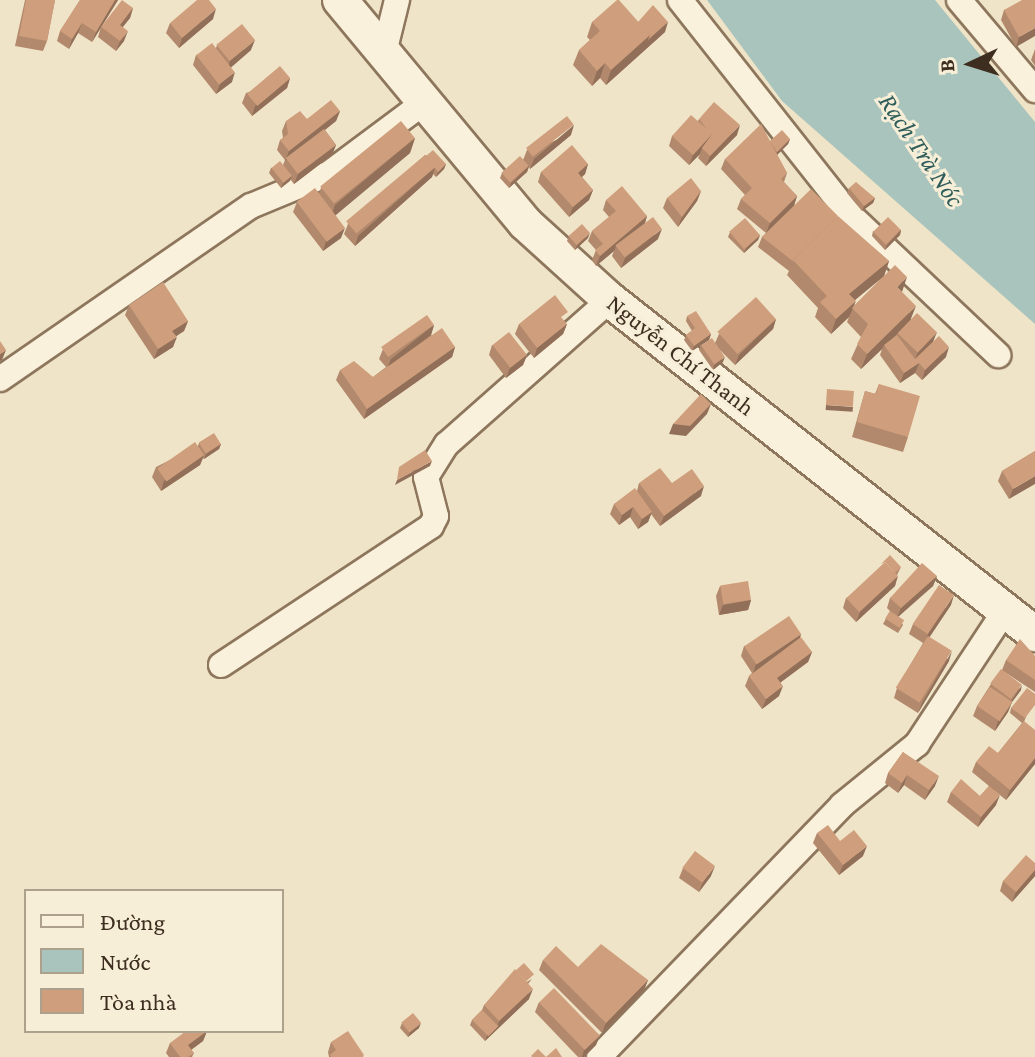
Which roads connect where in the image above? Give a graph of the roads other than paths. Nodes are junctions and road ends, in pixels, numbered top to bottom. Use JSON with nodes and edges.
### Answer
{"nodes":[{"id":1,"x":340,"y":0,"type":"edge"},
{"id":2,"x":397,"y":0,"type":"edge"},
{"id":3,"x":680,"y":0,"type":"edge"},
{"id":4,"x":959,"y":0,"type":"edge"},
{"id":5,"x":374,"y":46,"type":"junction"},
{"id":6,"x":1035,"y":90,"type":"edge"},
{"id":7,"x":422,"y":104,"type":"junction"},
{"id":8,"x":610,"y":300,"type":"junction"},
{"id":9,"x":998,"y":355,"type":"dead end"},
{"id":10,"x":0,"y":379,"type":"edge"},
{"id":11,"x":1006,"y":609,"type":"junction"},
{"id":12,"x":1035,"y":634,"type":"edge"},
{"id":13,"x":221,"y":665,"type":"dead end"},
{"id":14,"x":599,"y":1057,"type":"edge"}],
"edges":[{"from":1,"to":5,"type":"main road","name":"Nguyễn Chí Thanh"},
{"from":2,"to":5,"type":"street"},
{"from":3,"to":9,"type":"street"},
{"from":4,"to":6,"type":"street"},
{"from":5,"to":7,"type":"main road","name":"Nguyễn Chí Thanh"},
{"from":7,"to":8,"type":"main road","name":"Nguyễn Chí Thanh"},
{"from":7,"to":10,"type":"street"},
{"from":8,"to":11,"type":"main road","name":"Nguyễn Chí Thanh"},
{"from":8,"to":13,"type":"street"},
{"from":11,"to":12,"type":"main road","name":"Nguyễn Chí Thanh"},
{"from":11,"to":14,"type":"street"}]}
